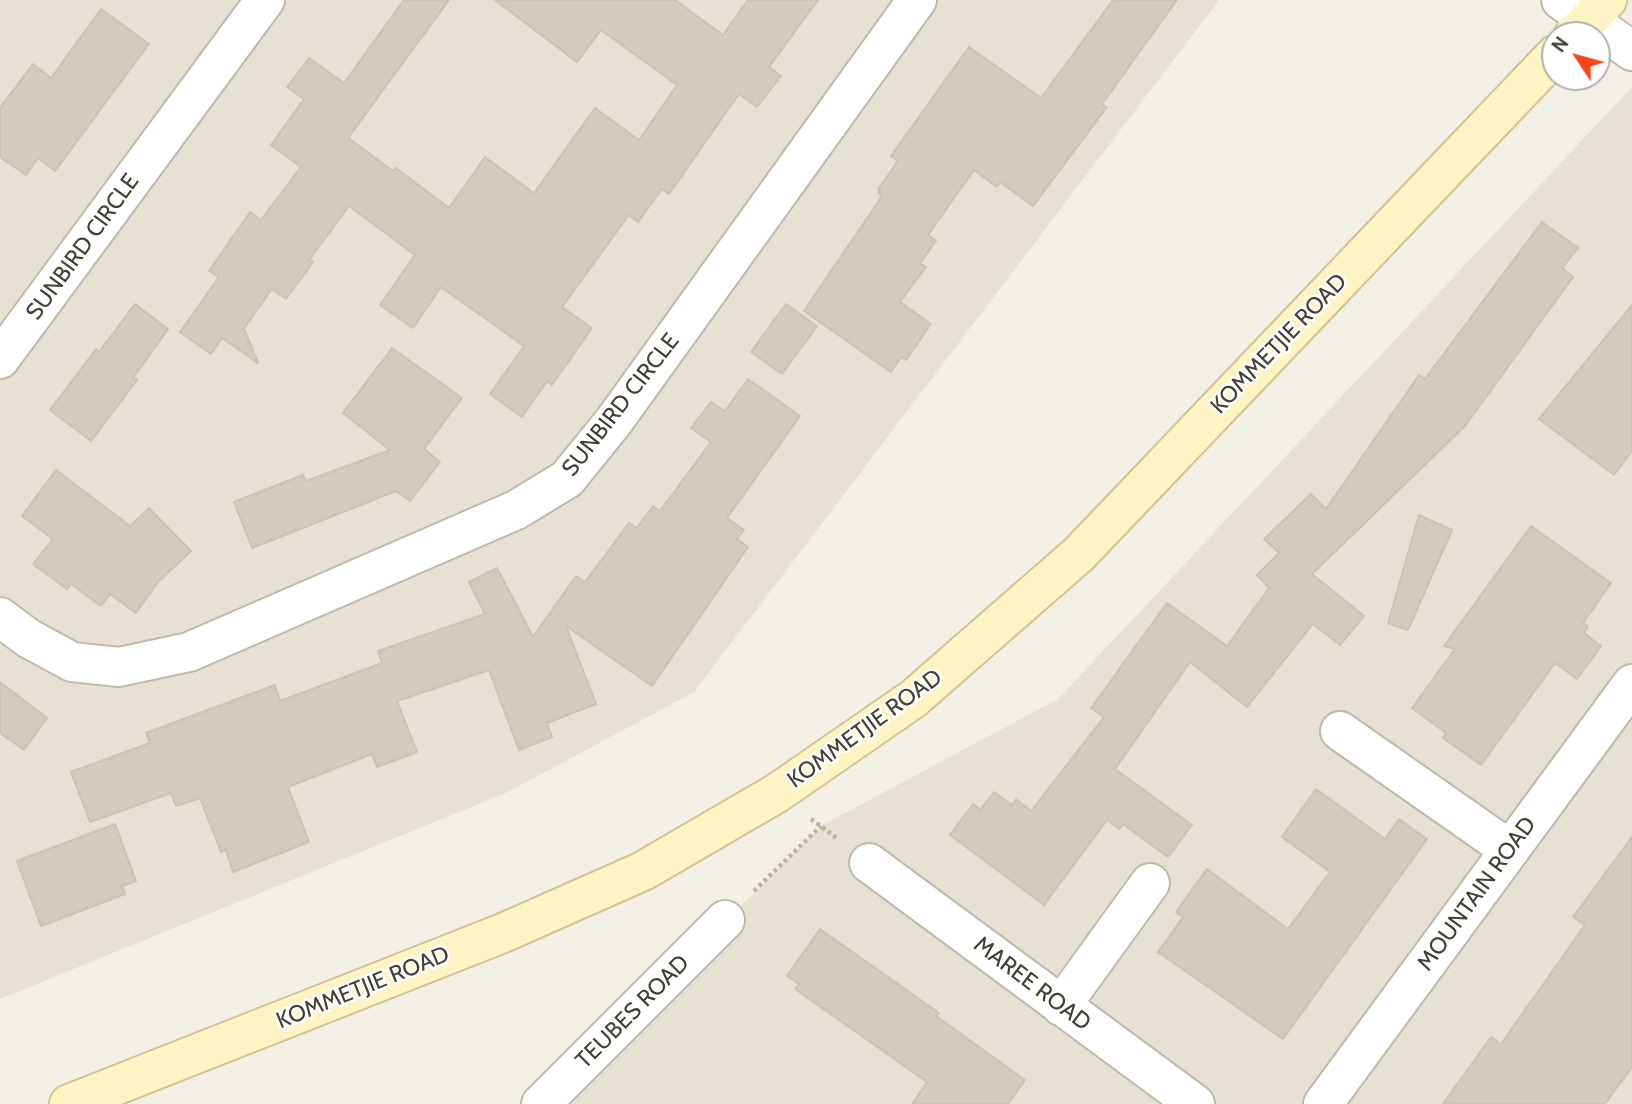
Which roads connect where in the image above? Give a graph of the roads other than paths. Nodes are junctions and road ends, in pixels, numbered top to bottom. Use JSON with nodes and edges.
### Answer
{"nodes":[{"id":1,"x":265,"y":0,"type":"edge"},
{"id":2,"x":917,"y":0,"type":"edge"},
{"id":3,"x":1583,"y":14,"type":"edge"},
{"id":4,"x":1632,"y":51,"type":"edge"},
{"id":5,"x":1541,"y":70,"type":"edge"},
{"id":6,"x":0,"y":359,"type":"edge"},
{"id":7,"x":0,"y":617,"type":"edge"},
{"id":8,"x":1632,"y":684,"type":"edge"},
{"id":9,"x":1340,"y":731,"type":"dead end"},
{"id":10,"x":1510,"y":850,"type":"junction"},
{"id":11,"x":869,"y":863,"type":"road end"},
{"id":12,"x":1150,"y":883,"type":"dead end"},
{"id":13,"x":724,"y":920,"type":"road end"},
{"id":14,"x":1061,"y":1006,"type":"junction"},
{"id":15,"x":69,"y":1104,"type":"edge"},
{"id":16,"x":541,"y":1104,"type":"edge"},
{"id":17,"x":1195,"y":1104,"type":"edge"},
{"id":18,"x":1323,"y":1104,"type":"edge"}],
"edges":[{"from":1,"to":6,"type":"street","name":"SUNBIRD CIRCLE"},
{"from":2,"to":7,"type":"street","name":"SUNBIRD CIRCLE"},
{"from":3,"to":4,"type":"street"},
{"from":5,"to":15,"type":"main road","name":"KOMMETJIE ROAD"},
{"from":8,"to":10,"type":"street","name":"MOUNTAIN ROAD"},
{"from":9,"to":10,"type":"street"},
{"from":10,"to":18,"type":"street","name":"MOUNTAIN ROAD"},
{"from":11,"to":14,"type":"street","name":"MAREE ROAD"},
{"from":12,"to":14,"type":"street"},
{"from":13,"to":16,"type":"street","name":"TEUBES ROAD"},
{"from":14,"to":17,"type":"street","name":"MAREE ROAD"}]}
